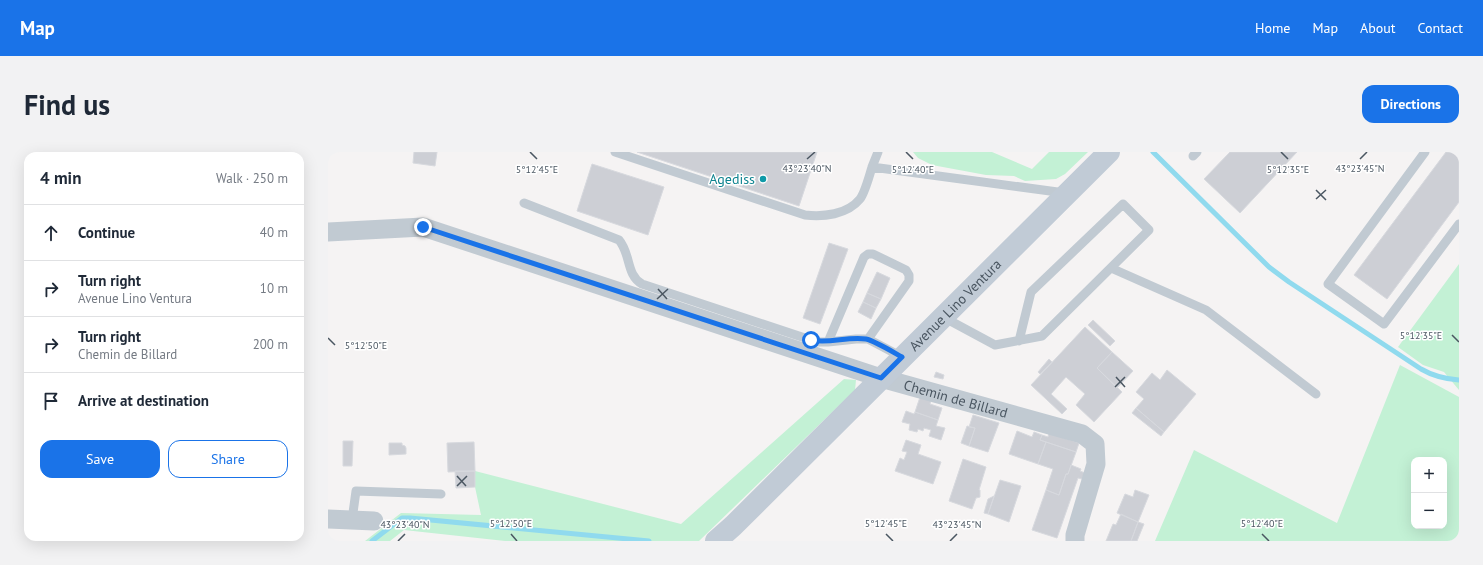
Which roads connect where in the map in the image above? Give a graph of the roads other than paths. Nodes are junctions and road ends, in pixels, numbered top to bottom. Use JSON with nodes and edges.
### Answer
{"nodes":[{"id":1,"x":615,"y":152,"type":"edge"},
{"id":2,"x":878,"y":152,"type":"edge"},
{"id":3,"x":1109,"y":152,"type":"edge"},
{"id":4,"x":1426,"y":152,"type":"edge"},
{"id":5,"x":872,"y":167,"type":"junction"},
{"id":6,"x":1067,"y":194,"type":"junction"},
{"id":7,"x":524,"y":203,"type":"dead end"},
{"id":8,"x":1459,"y":224,"type":"edge"},
{"id":9,"x":328,"y":232,"type":"edge"},
{"id":10,"x":1111,"y":268,"type":"junction"},
{"id":11,"x":943,"y":317,"type":"junction"},
{"id":12,"x":868,"y":339,"type":"junction"},
{"id":13,"x":1019,"y":341,"type":"junction"},
{"id":14,"x":828,"y":342,"type":"junction"},
{"id":15,"x":902,"y":357,"type":"junction"},
{"id":16,"x":881,"y":378,"type":"junction"},
{"id":17,"x":1316,"y":394,"type":"dead end"},
{"id":18,"x":441,"y":494,"type":"dead end"},
{"id":19,"x":328,"y":519,"type":"edge"},
{"id":20,"x":352,"y":520,"type":"junction"},
{"id":21,"x":374,"y":521,"type":"dead end"},
{"id":22,"x":716,"y":541,"type":"edge"},
{"id":23,"x":1075,"y":541,"type":"edge"}],
"edges":[{"from":1,"to":5,"type":"lane"},
{"from":2,"to":5,"type":"lane"},
{"from":3,"to":6,"type":"main road","name":"Avenue Lino Ventura"},
{"from":4,"to":8,"type":"lane"},
{"from":5,"to":6,"type":"lane"},
{"from":6,"to":11,"type":"main road","name":"Avenue Lino Ventura"},
{"from":7,"to":14,"type":"lane"},
{"from":9,"to":16,"type":"street","name":"Chemin de Billard"},
{"from":10,"to":13,"type":"lane"},
{"from":10,"to":13,"type":"lane"},
{"from":10,"to":17,"type":"lane"},
{"from":11,"to":13,"type":"lane"},
{"from":11,"to":15,"type":"main road","name":"Avenue Lino Ventura"},
{"from":12,"to":14,"type":"lane"},
{"from":12,"to":14,"type":"lane"},
{"from":12,"to":15,"type":"lane"},
{"from":15,"to":16,"type":"main road","name":"Avenue Lino Ventura"},
{"from":16,"to":22,"type":"main road","name":"Avenue Lino Ventura"},
{"from":16,"to":23,"type":"street","name":"Chemin de Billard"},
{"from":18,"to":20,"type":"lane"},
{"from":19,"to":20,"type":"street"},
{"from":20,"to":21,"type":"street"}]}
